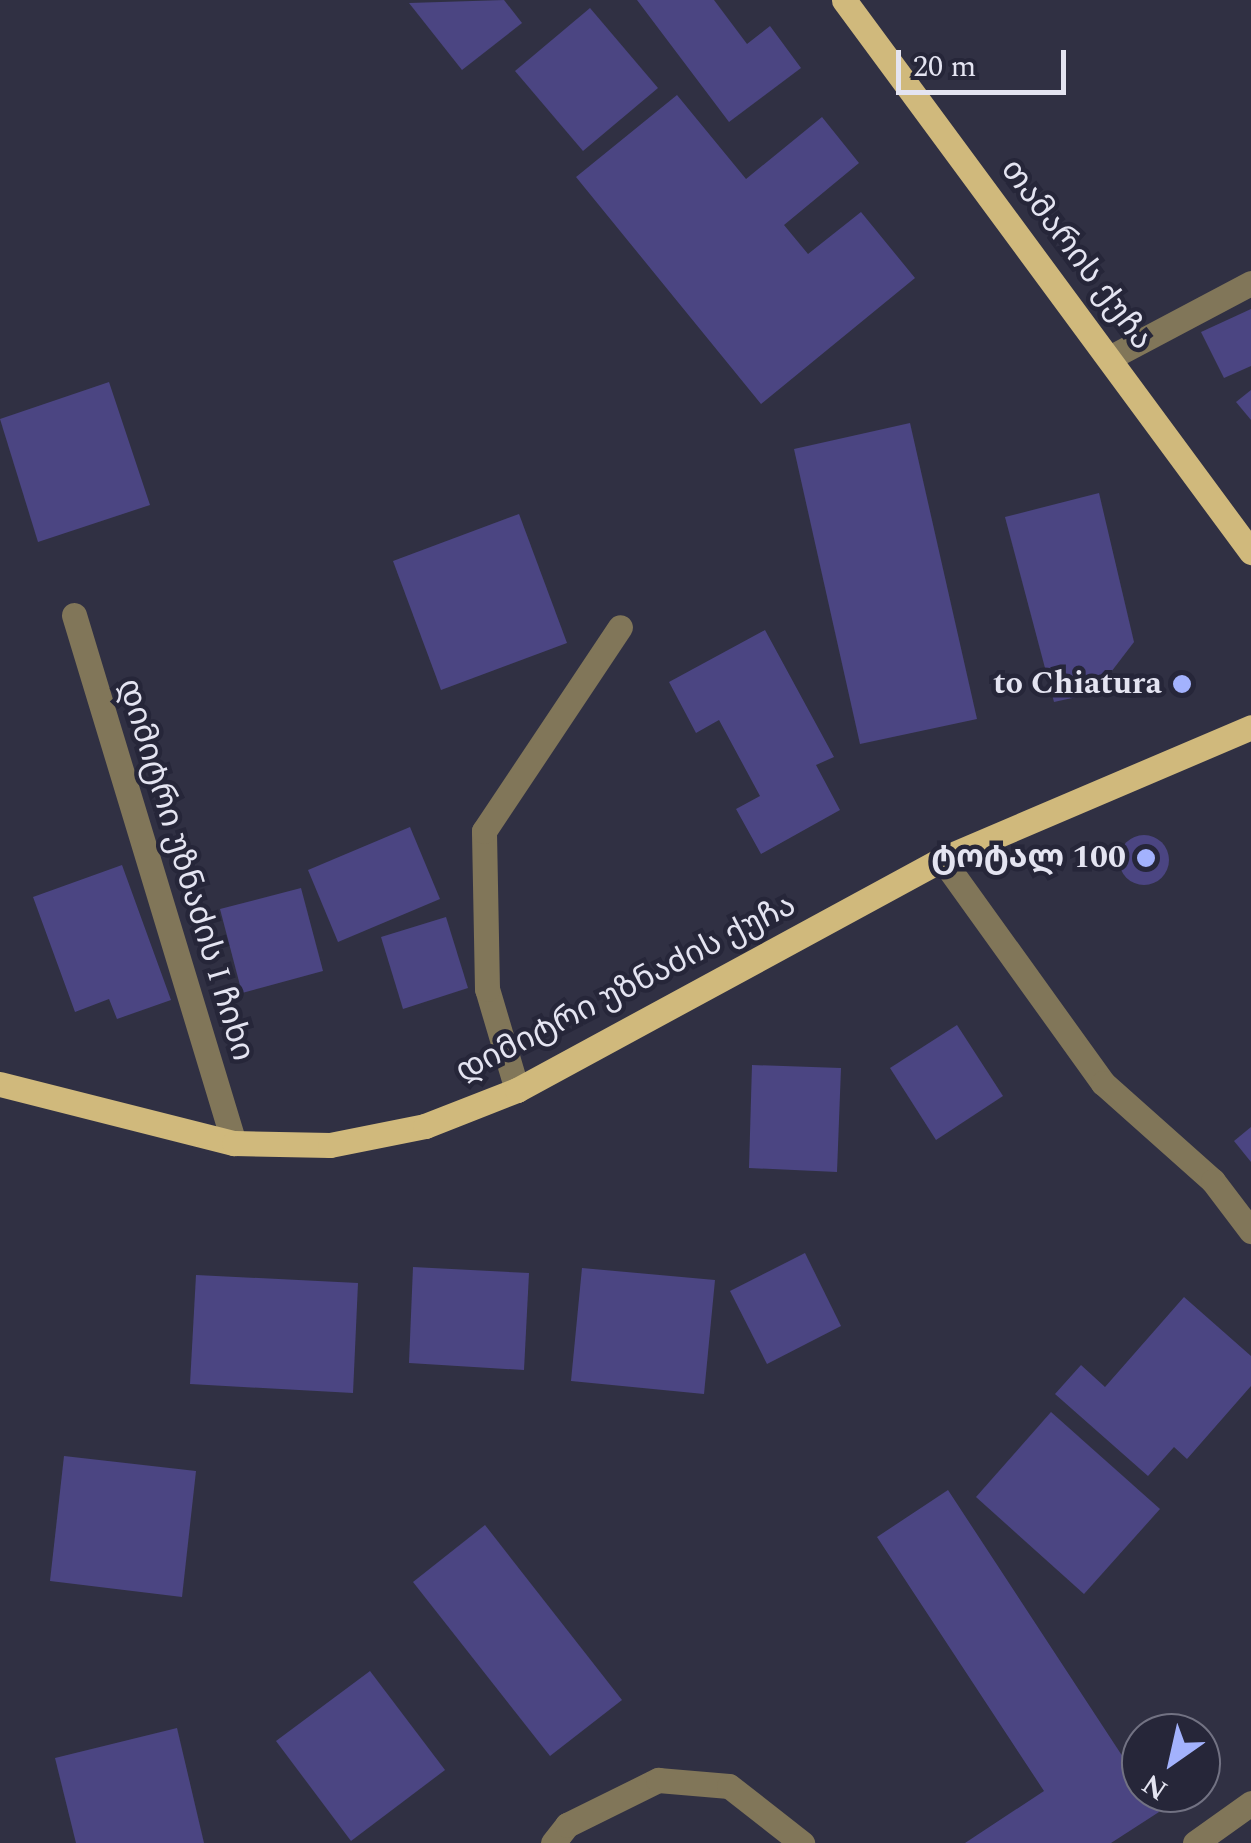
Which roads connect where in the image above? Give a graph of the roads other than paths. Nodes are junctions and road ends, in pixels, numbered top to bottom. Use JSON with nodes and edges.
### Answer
{"nodes":[{"id":1,"x":844,"y":0,"type":"edge"},
{"id":2,"x":1251,"y":283,"type":"edge"},
{"id":3,"x":1112,"y":356,"type":"junction"},
{"id":4,"x":1251,"y":552,"type":"edge"},
{"id":5,"x":74,"y":615,"type":"dead end"},
{"id":6,"x":620,"y":627,"type":"dead end"},
{"id":7,"x":1251,"y":727,"type":"edge"},
{"id":8,"x":942,"y":859,"type":"junction"},
{"id":9,"x":0,"y":1084,"type":"edge"},
{"id":10,"x":517,"y":1090,"type":"junction"},
{"id":11,"x":234,"y":1143,"type":"junction"},
{"id":12,"x":1251,"y":1231,"type":"edge"},
{"id":13,"x":1251,"y":1803,"type":"edge"},
{"id":14,"x":553,"y":1843,"type":"edge"},
{"id":15,"x":802,"y":1843,"type":"edge"},
{"id":16,"x":1195,"y":1843,"type":"edge"}],
"edges":[{"from":1,"to":3,"type":"main road","name":"თამარის ქუჩა"},
{"from":2,"to":3,"type":"street"},
{"from":3,"to":4,"type":"main road","name":"თამარის ქუჩა"},
{"from":5,"to":11,"type":"street","name":"დიმიტრი უზნაძის I ჩიხი"},
{"from":6,"to":10,"type":"street"},
{"from":7,"to":8,"type":"main road","name":"დიმიტრი უზნაძის ქუჩა"},
{"from":8,"to":10,"type":"main road","name":"დიმიტრი უზნაძის ქუჩა"},
{"from":8,"to":12,"type":"street"},
{"from":9,"to":11,"type":"main road","name":"დიმიტრი უზნაძის ქუჩა"},
{"from":10,"to":11,"type":"main road","name":"დიმიტრი უზნაძის ქუჩა"},
{"from":13,"to":16,"type":"street"},
{"from":14,"to":15,"type":"street"}]}
